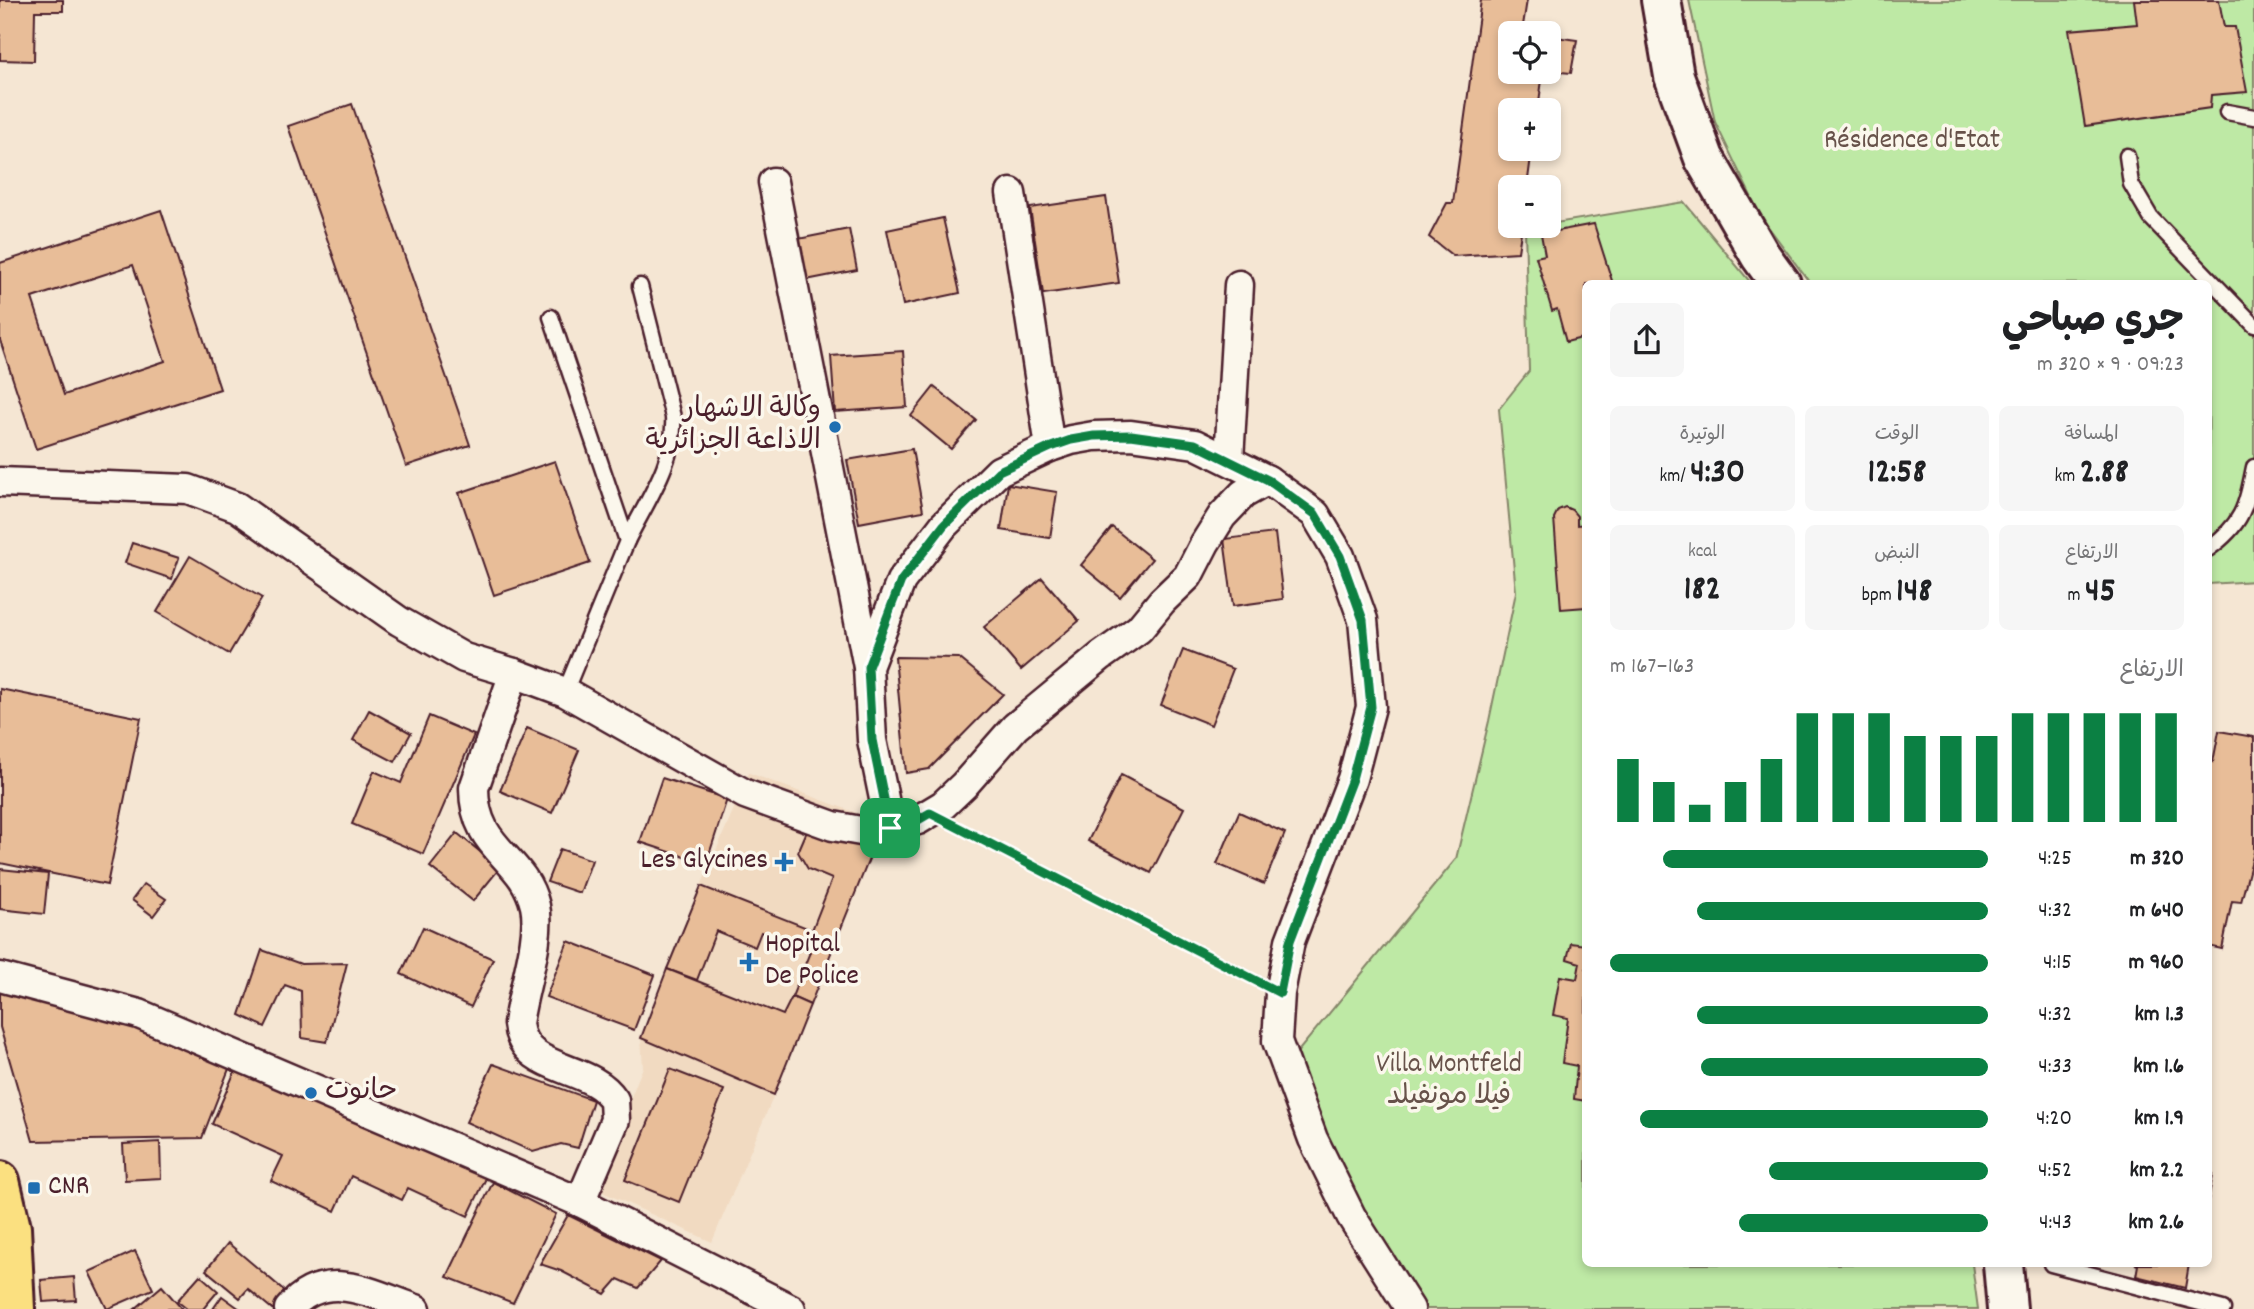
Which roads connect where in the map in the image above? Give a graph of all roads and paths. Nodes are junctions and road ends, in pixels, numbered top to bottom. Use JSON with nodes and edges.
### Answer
{"nodes":[{"id":1,"x":1661,"y":0,"type":"edge"},
{"id":2,"x":2227,"y":112,"type":"dead end"},
{"id":3,"x":2254,"y":117,"type":"edge"},
{"id":4,"x":2127,"y":156,"type":"dead end"},
{"id":5,"x":773,"y":182,"type":"dead end"},
{"id":6,"x":1011,"y":193,"type":"dead end"},
{"id":7,"x":1778,"y":280,"type":"edge"},
{"id":8,"x":2211,"y":280,"type":"edge"},
{"id":9,"x":2212,"y":281,"type":"edge"},
{"id":10,"x":1239,"y":285,"type":"dead end"},
{"id":11,"x":640,"y":286,"type":"dead end"},
{"id":12,"x":551,"y":317,"type":"dead end"},
{"id":13,"x":2254,"y":325,"type":"edge"},
{"id":14,"x":1051,"y":447,"type":"junction"},
{"id":15,"x":1229,"y":460,"type":"junction"},
{"id":16,"x":2254,"y":467,"type":"edge"},
{"id":17,"x":1268,"y":480,"type":"junction"},
{"id":18,"x":0,"y":482,"type":"edge"},
{"id":19,"x":627,"y":541,"type":"junction"},
{"id":20,"x":2212,"y":546,"type":"edge"},
{"id":21,"x":868,"y":667,"type":"junction"},
{"id":22,"x":514,"y":673,"type":"junction"},
{"id":23,"x":565,"y":692,"type":"junction"},
{"id":24,"x":930,"y":813,"type":"junction"},
{"id":25,"x":890,"y":828,"type":"junction"},
{"id":26,"x":0,"y":977,"type":"edge"},
{"id":27,"x":1280,"y":993,"type":"junction"},
{"id":28,"x":0,"y":1181,"type":"edge"},
{"id":29,"x":580,"y":1202,"type":"junction"},
{"id":30,"x":2003,"y":1267,"type":"edge"},
{"id":31,"x":2062,"y":1267,"type":"edge"},
{"id":32,"x":15,"y":1309,"type":"edge"},
{"id":33,"x":289,"y":1309,"type":"edge"},
{"id":34,"x":415,"y":1309,"type":"edge"},
{"id":35,"x":791,"y":1309,"type":"edge"},
{"id":36,"x":1410,"y":1309,"type":"edge"},
{"id":37,"x":2007,"y":1309,"type":"edge"},
{"id":38,"x":2223,"y":1309,"type":"edge"}],
"edges":[{"from":1,"to":7,"type":"main road"},
{"from":2,"to":3,"type":"lane"},
{"from":4,"to":8,"type":"lane"},
{"from":5,"to":21,"type":"street"},
{"from":6,"to":14,"type":"street"},
{"from":9,"to":13,"type":"lane"},
{"from":10,"to":15,"type":"street"},
{"from":11,"to":19,"type":"lane"},
{"from":12,"to":19,"type":"lane"},
{"from":14,"to":15,"type":"street"},
{"from":14,"to":21,"type":"street"},
{"from":15,"to":17,"type":"street"},
{"from":16,"to":20,"type":"lane"},
{"from":17,"to":24,"type":"street"},
{"from":17,"to":27,"type":"street"},
{"from":18,"to":22,"type":"street"},
{"from":19,"to":23,"type":"lane"},
{"from":21,"to":25,"type":"street"},
{"from":22,"to":23,"type":"street"},
{"from":22,"to":29,"type":"street"},
{"from":23,"to":25,"type":"street"},
{"from":24,"to":25,"type":"street"},
{"from":24,"to":27,"type":"path"},
{"from":26,"to":29,"type":"street"},
{"from":27,"to":36,"type":"street"},
{"from":28,"to":32,"type":"main road"},
{"from":29,"to":35,"type":"street"},
{"from":30,"to":37,"type":"main road"},
{"from":31,"to":38,"type":"lane"},
{"from":33,"to":34,"type":"street"}]}
